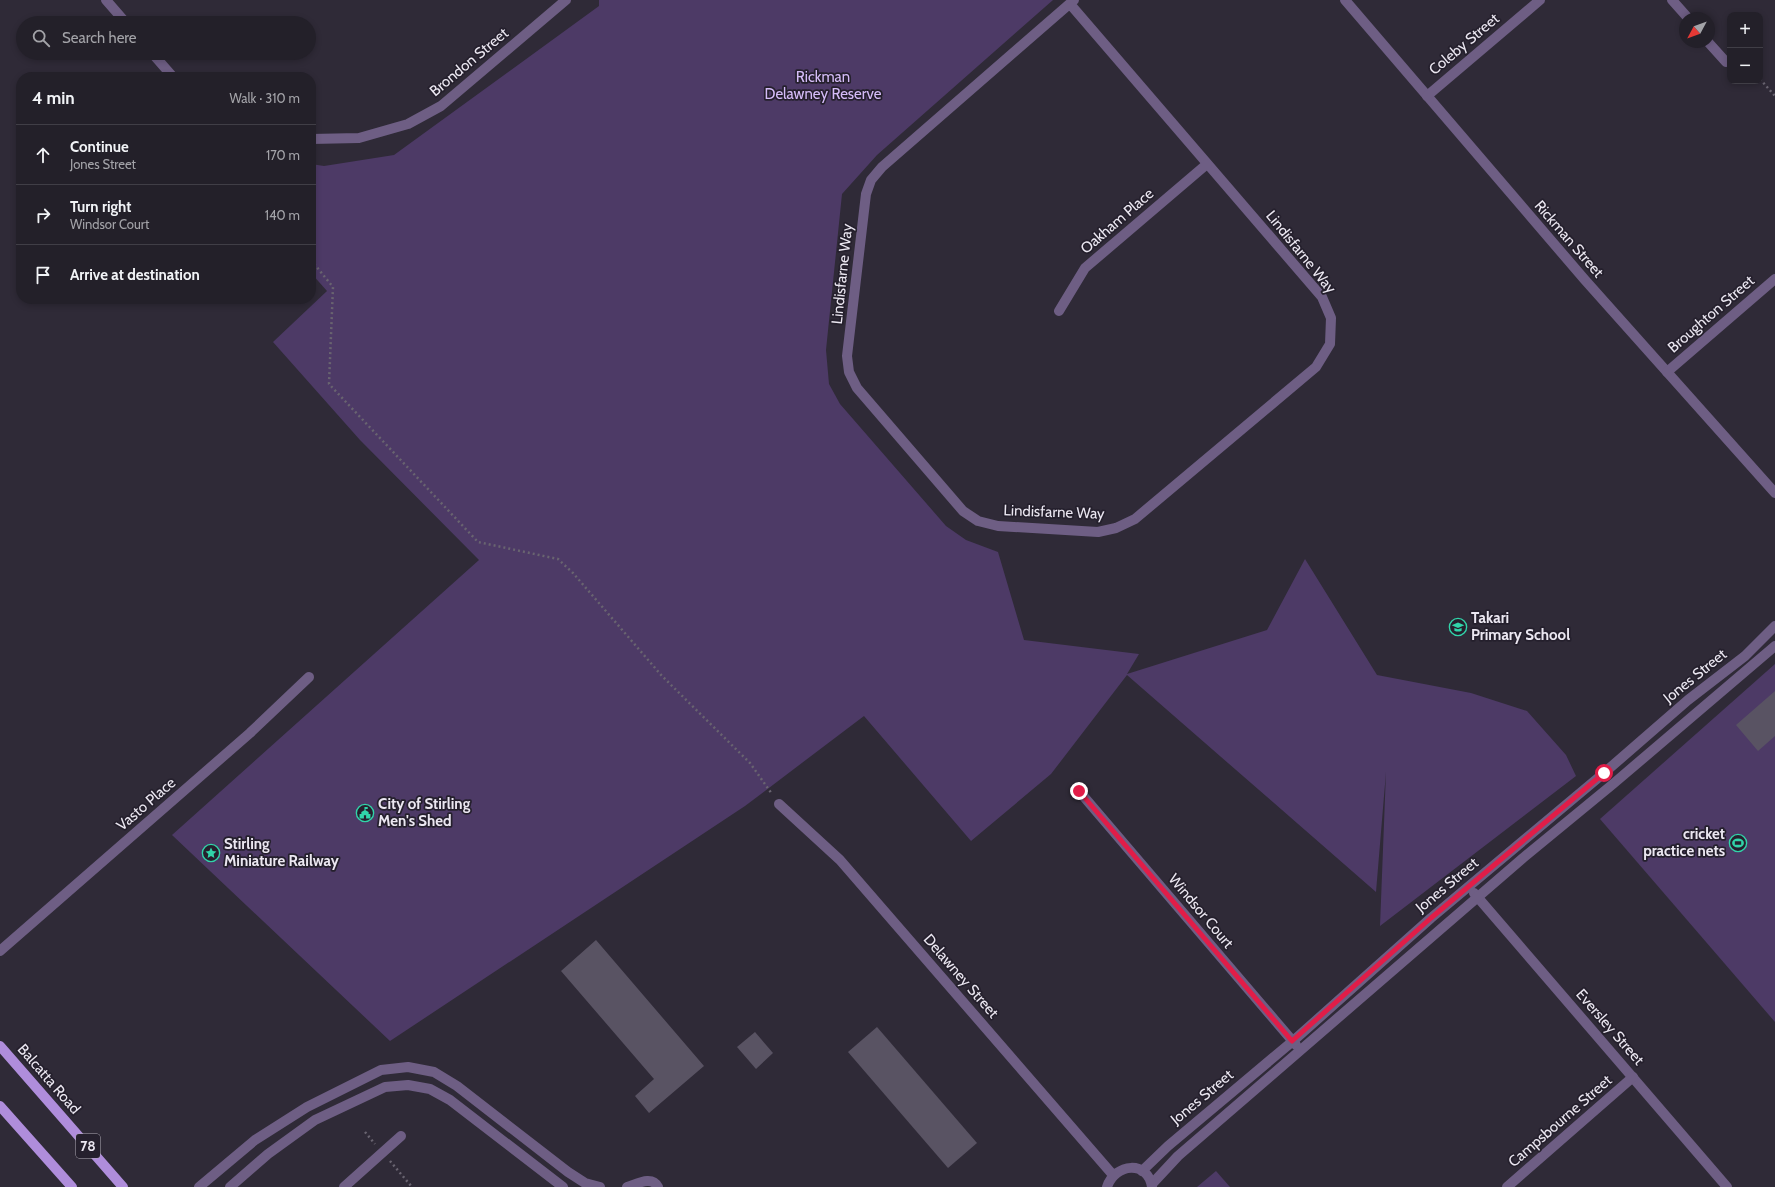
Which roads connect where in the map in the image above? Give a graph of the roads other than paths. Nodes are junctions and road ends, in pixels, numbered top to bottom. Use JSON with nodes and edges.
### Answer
{"nodes":[{"id":1,"x":106,"y":0,"type":"edge"},
{"id":2,"x":566,"y":0,"type":"edge"},
{"id":3,"x":1345,"y":0,"type":"edge"},
{"id":4,"x":1540,"y":0,"type":"edge"},
{"id":5,"x":1672,"y":0,"type":"edge"},
{"id":6,"x":1072,"y":2,"type":"edge"},
{"id":7,"x":1683,"y":12,"type":"edge"},
{"id":8,"x":120,"y":16,"type":"edge"},
{"id":9,"x":1713,"y":48,"type":"edge"},
{"id":10,"x":158,"y":60,"type":"edge"},
{"id":11,"x":1726,"y":62,"type":"dead end"},
{"id":12,"x":169,"y":72,"type":"edge"},
{"id":13,"x":1427,"y":96,"type":"junction"},
{"id":14,"x":316,"y":139,"type":"edge"},
{"id":15,"x":1207,"y":164,"type":"junction"},
{"id":16,"x":1775,"y":278,"type":"edge"},
{"id":17,"x":1059,"y":311,"type":"dead end"},
{"id":18,"x":1667,"y":372,"type":"junction"},
{"id":19,"x":1775,"y":493,"type":"edge"},
{"id":20,"x":1775,"y":626,"type":"edge"},
{"id":21,"x":1775,"y":646,"type":"edge"},
{"id":22,"x":309,"y":677,"type":"dead end"},
{"id":23,"x":1079,"y":791,"type":"dead end"},
{"id":24,"x":779,"y":804,"type":"road end"},
{"id":25,"x":1469,"y":887,"type":"junction"},
{"id":26,"x":1477,"y":897,"type":"junction"},
{"id":27,"x":0,"y":951,"type":"edge"},
{"id":28,"x":1292,"y":1041,"type":"junction"},
{"id":29,"x":0,"y":1046,"type":"edge"},
{"id":30,"x":1301,"y":1050,"type":"junction"},
{"id":31,"x":1633,"y":1077,"type":"junction"},
{"id":32,"x":2,"y":1111,"type":"edge"},
{"id":33,"x":401,"y":1136,"type":"dead end"},
{"id":34,"x":1142,"y":1171,"type":"junction"},
{"id":35,"x":1113,"y":1175,"type":"junction"},
{"id":36,"x":1152,"y":1185,"type":"edge"},
{"id":37,"x":72,"y":1187,"type":"edge"},
{"id":38,"x":123,"y":1187,"type":"edge"},
{"id":39,"x":199,"y":1187,"type":"edge"},
{"id":40,"x":230,"y":1187,"type":"edge"},
{"id":41,"x":344,"y":1187,"type":"edge"},
{"id":42,"x":563,"y":1187,"type":"edge"},
{"id":43,"x":600,"y":1187,"type":"edge"},
{"id":44,"x":627,"y":1187,"type":"edge"},
{"id":45,"x":658,"y":1187,"type":"edge"},
{"id":46,"x":1107,"y":1187,"type":"edge"},
{"id":47,"x":1507,"y":1187,"type":"edge"},
{"id":48,"x":1727,"y":1187,"type":"edge"}],
"edges":[{"from":1,"to":8,"type":"street"},
{"from":2,"to":14,"type":"street","name":"Brondon Street"},
{"from":3,"to":13,"type":"street","name":"Rickman Street"},
{"from":4,"to":13,"type":"street","name":"Coleby Street"},
{"from":5,"to":7,"type":"street"},
{"from":6,"to":15,"type":"street","name":"Lindisfarne Way"},
{"from":6,"to":15,"type":"street","name":"Lindisfarne Way"},
{"from":9,"to":11,"type":"street"},
{"from":10,"to":12,"type":"street"},
{"from":13,"to":18,"type":"street","name":"Rickman Street"},
{"from":15,"to":17,"type":"street","name":"Oakham Place"},
{"from":16,"to":18,"type":"street","name":"Broughton Street"},
{"from":18,"to":19,"type":"street","name":"Rickman Street"},
{"from":20,"to":25,"type":"street","name":"Jones Street"},
{"from":21,"to":26,"type":"street","name":"Jones Street"},
{"from":22,"to":27,"type":"street","name":"Vasto Place"},
{"from":23,"to":28,"type":"street","name":"Windsor Court"},
{"from":24,"to":35,"type":"street","name":"Delawney Street"},
{"from":25,"to":26,"type":"street","name":"Eversley Street"},
{"from":25,"to":28,"type":"street","name":"Jones Street"},
{"from":26,"to":30,"type":"street","name":"Jones Street"},
{"from":26,"to":31,"type":"street","name":"Eversley Street"},
{"from":28,"to":30,"type":"street","name":"Windsor Court"},
{"from":28,"to":34,"type":"street","name":"Jones Street"},
{"from":29,"to":38,"type":"main road","name":"Balcatta Road","number":"78"},
{"from":30,"to":36,"type":"street","name":"Jones Street"},
{"from":31,"to":47,"type":"street","name":"Campsbourne Street"},
{"from":31,"to":48,"type":"street","name":"Eversley Street"},
{"from":32,"to":37,"type":"main road","number":"78"},
{"from":33,"to":41,"type":"street"},
{"from":34,"to":35,"type":"street"},
{"from":34,"to":36,"type":"street","name":"Jones Street"},
{"from":35,"to":46,"type":"street"},
{"from":39,"to":43,"type":"street"},
{"from":40,"to":42,"type":"street"},
{"from":44,"to":45,"type":"street"}]}
